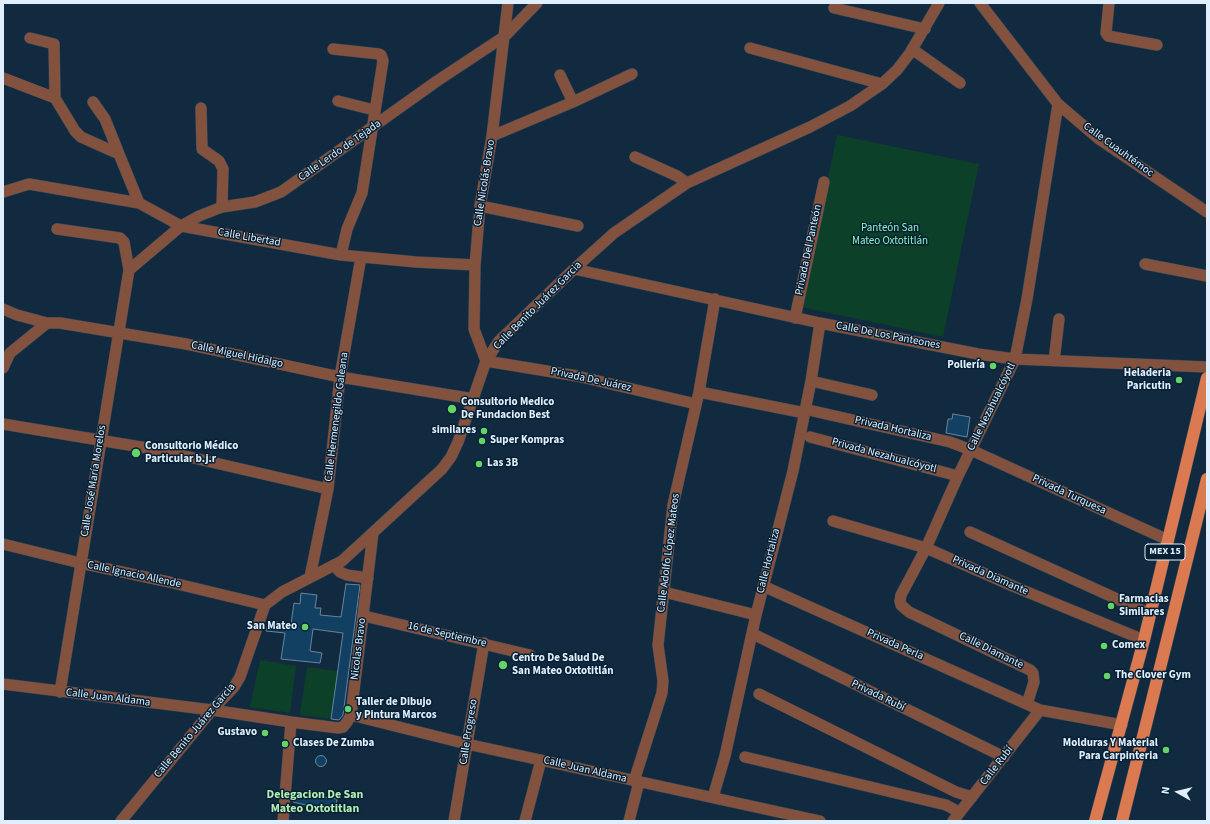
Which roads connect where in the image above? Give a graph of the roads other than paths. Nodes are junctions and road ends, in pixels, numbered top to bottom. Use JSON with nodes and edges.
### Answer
{"nodes":[{"id":1,"x":508,"y":3,"type":"edge"},
{"id":2,"x":537,"y":3,"type":"edge"},
{"id":3,"x":939,"y":3,"type":"edge"},
{"id":4,"x":980,"y":3,"type":"edge"},
{"id":5,"x":1109,"y":3,"type":"edge"},
{"id":6,"x":834,"y":8,"type":"dead end"},
{"id":7,"x":925,"y":29,"type":"junction"},
{"id":8,"x":505,"y":36,"type":"junction"},
{"id":9,"x":30,"y":38,"type":"dead end"},
{"id":10,"x":1157,"y":45,"type":"dead end"},
{"id":11,"x":750,"y":48,"type":"dead end"},
{"id":12,"x":333,"y":49,"type":"dead end"},
{"id":13,"x":912,"y":49,"type":"junction"},
{"id":14,"x":632,"y":74,"type":"dead end"},
{"id":15,"x":560,"y":75,"type":"dead end"},
{"id":16,"x":3,"y":78,"type":"edge"},
{"id":17,"x":960,"y":83,"type":"dead end"},
{"id":18,"x":882,"y":84,"type":"junction"},
{"id":19,"x":55,"y":98,"type":"junction"},
{"id":20,"x":338,"y":101,"type":"dead end"},
{"id":21,"x":93,"y":102,"type":"dead end"},
{"id":22,"x":573,"y":102,"type":"junction"},
{"id":23,"x":1058,"y":104,"type":"junction"},
{"id":24,"x":201,"y":108,"type":"dead end"},
{"id":25,"x":374,"y":110,"type":"junction"},
{"id":26,"x":372,"y":129,"type":"junction"},
{"id":27,"x":492,"y":136,"type":"junction"},
{"id":28,"x":119,"y":154,"type":"junction"},
{"id":29,"x":635,"y":157,"type":"dead end"},
{"id":30,"x":824,"y":182,"type":"dead end"},
{"id":31,"x":687,"y":183,"type":"junction"},
{"id":32,"x":3,"y":192,"type":"edge"},
{"id":33,"x":140,"y":203,"type":"junction"},
{"id":34,"x":480,"y":206,"type":"junction"},
{"id":35,"x":222,"y":207,"type":"junction"},
{"id":36,"x":1207,"y":212,"type":"edge"},
{"id":37,"x":181,"y":226,"type":"junction"},
{"id":38,"x":578,"y":226,"type":"dead end"},
{"id":39,"x":57,"y":228,"type":"dead end"},
{"id":40,"x":341,"y":255,"type":"junction"},
{"id":41,"x":361,"y":257,"type":"junction"},
{"id":42,"x":1145,"y":264,"type":"dead end"},
{"id":43,"x":475,"y":265,"type":"junction"},
{"id":44,"x":574,"y":269,"type":"junction"},
{"id":45,"x":129,"y":270,"type":"junction"},
{"id":46,"x":1207,"y":276,"type":"edge"},
{"id":47,"x":715,"y":300,"type":"junction"},
{"id":48,"x":3,"y":309,"type":"edge"},
{"id":49,"x":795,"y":318,"type":"junction"},
{"id":50,"x":1059,"y":319,"type":"dead end"},
{"id":51,"x":47,"y":323,"type":"junction"},
{"id":52,"x":820,"y":323,"type":"junction"},
{"id":53,"x":118,"y":333,"type":"junction"},
{"id":54,"x":7,"y":353,"type":"edge"},
{"id":55,"x":1015,"y":358,"type":"junction"},
{"id":56,"x":486,"y":361,"type":"junction"},
{"id":57,"x":1054,"y":361,"type":"junction"},
{"id":58,"x":1207,"y":367,"type":"edge"},
{"id":59,"x":3,"y":368,"type":"edge"},
{"id":60,"x":340,"y":377,"type":"junction"},
{"id":61,"x":1207,"y":378,"type":"edge"},
{"id":62,"x":811,"y":381,"type":"junction"},
{"id":63,"x":699,"y":392,"type":"junction"},
{"id":64,"x":872,"y":395,"type":"dead end"},
{"id":65,"x":474,"y":399,"type":"junction"},
{"id":66,"x":696,"y":404,"type":"junction"},
{"id":67,"x":809,"y":412,"type":"junction"},
{"id":68,"x":3,"y":424,"type":"edge"},
{"id":69,"x":810,"y":437,"type":"dead end"},
{"id":70,"x":101,"y":440,"type":"junction"},
{"id":71,"x":971,"y":450,"type":"junction"},
{"id":72,"x":958,"y":476,"type":"junction"},
{"id":73,"x":1207,"y":479,"type":"edge"},
{"id":74,"x":328,"y":489,"type":"junction"},
{"id":75,"x":833,"y":521,"type":"dead end"},
{"id":76,"x":970,"y":532,"type":"dead end"},
{"id":77,"x":373,"y":533,"type":"junction"},
{"id":78,"x":1168,"y":540,"type":"junction"},
{"id":79,"x":3,"y":544,"type":"edge"},
{"id":80,"x":926,"y":548,"type":"junction"},
{"id":81,"x":80,"y":564,"type":"junction"},
{"id":82,"x":334,"y":564,"type":"junction"},
{"id":83,"x":310,"y":577,"type":"junction"},
{"id":84,"x":368,"y":578,"type":"junction"},
{"id":85,"x":763,"y":586,"type":"junction"},
{"id":86,"x":664,"y":592,"type":"junction"},
{"id":87,"x":900,"y":601,"type":"joint"},
{"id":88,"x":265,"y":605,"type":"junction"},
{"id":89,"x":1150,"y":614,"type":"junction"},
{"id":90,"x":756,"y":615,"type":"junction"},
{"id":91,"x":364,"y":616,"type":"junction"},
{"id":92,"x":753,"y":634,"type":"junction"},
{"id":93,"x":1144,"y":640,"type":"junction"},
{"id":94,"x":484,"y":643,"type":"junction"},
{"id":95,"x":530,"y":654,"type":"dead end"},
{"id":96,"x":3,"y":684,"type":"edge"},
{"id":97,"x":60,"y":692,"type":"junction"},
{"id":98,"x":759,"y":694,"type":"dead end"},
{"id":99,"x":1027,"y":704,"type":"junction"},
{"id":100,"x":212,"y":710,"type":"junction"},
{"id":101,"x":1040,"y":710,"type":"junction"},
{"id":102,"x":351,"y":715,"type":"junction"},
{"id":103,"x":291,"y":722,"type":"junction"},
{"id":104,"x":1122,"y":725,"type":"junction"},
{"id":105,"x":467,"y":744,"type":"junction"},
{"id":106,"x":1004,"y":757,"type":"junction"},
{"id":107,"x":745,"y":758,"type":"dead end"},
{"id":108,"x":541,"y":760,"type":"junction"},
{"id":109,"x":637,"y":781,"type":"junction"},
{"id":110,"x":713,"y":797,"type":"junction"},
{"id":111,"x":972,"y":797,"type":"junction"},
{"id":112,"x":956,"y":817,"type":"edge"},
{"id":113,"x":121,"y":821,"type":"edge"},
{"id":114,"x":282,"y":821,"type":"edge"},
{"id":115,"x":454,"y":821,"type":"edge"},
{"id":116,"x":525,"y":821,"type":"edge"},
{"id":117,"x":630,"y":821,"type":"edge"},
{"id":118,"x":820,"y":821,"type":"edge"},
{"id":119,"x":1095,"y":821,"type":"edge"},
{"id":120,"x":1122,"y":821,"type":"edge"}],
"edges":[{"from":1,"to":8,"type":"street","name":"Calle Nicolás Bravo"},
{"from":2,"to":8,"type":"street","name":"Calle Lerdo de Tejada"},
{"from":3,"to":7,"type":"street","name":"Calle Benito Juárez Garcia"},
{"from":4,"to":23,"type":"street","name":"Calle Cuauhtémoc"},
{"from":5,"to":10,"type":"street"},
{"from":6,"to":7,"type":"street"},
{"from":7,"to":13,"type":"street","name":"Calle Benito Juárez Garcia"},
{"from":8,"to":26,"type":"street","name":"Calle Lerdo de Tejada"},
{"from":8,"to":27,"type":"street","name":"Calle Nicolás Bravo"},
{"from":9,"to":19,"type":"street"},
{"from":11,"to":18,"type":"street"},
{"from":12,"to":25,"type":"street"},
{"from":13,"to":17,"type":"street"},
{"from":13,"to":18,"type":"street","name":"Calle Benito Juárez Garcia"},
{"from":14,"to":22,"type":"street"},
{"from":15,"to":22,"type":"street"},
{"from":16,"to":19,"type":"street"},
{"from":18,"to":31,"type":"street","name":"Calle Benito Juárez Garcia"},
{"from":19,"to":28,"type":"street"},
{"from":20,"to":25,"type":"street"},
{"from":21,"to":28,"type":"street"},
{"from":22,"to":27,"type":"street"},
{"from":23,"to":36,"type":"street","name":"Calle Cuauhtémoc"},
{"from":23,"to":55,"type":"street","name":"Calle Nezahualcóyotl"},
{"from":24,"to":35,"type":"street"},
{"from":25,"to":26,"type":"street"},
{"from":26,"to":35,"type":"street","name":"Calle Lerdo de Tejada"},
{"from":26,"to":40,"type":"street"},
{"from":27,"to":34,"type":"street","name":"Calle Nicolás Bravo"},
{"from":28,"to":33,"type":"street"},
{"from":29,"to":31,"type":"street"},
{"from":30,"to":49,"type":"street","name":"Privada Del Panteón"},
{"from":31,"to":44,"type":"street","name":"Calle Benito Juárez Garcia"},
{"from":32,"to":33,"type":"street","name":"Calle Libertad"},
{"from":33,"to":37,"type":"street","name":"Calle Libertad"},
{"from":34,"to":38,"type":"street"},
{"from":34,"to":43,"type":"street","name":"Calle Nicolás Bravo"},
{"from":35,"to":37,"type":"street","name":"Calle Lerdo de Tejada"},
{"from":37,"to":40,"type":"street","name":"Calle Libertad"},
{"from":37,"to":45,"type":"street","name":"Calle Lerdo de Tejada"},
{"from":39,"to":45,"type":"street"},
{"from":40,"to":41,"type":"street","name":"Calle Libertad"},
{"from":41,"to":43,"type":"street","name":"Calle Libertad"},
{"from":41,"to":60,"type":"street","name":"Calle Hermenegildo Galeana"},
{"from":42,"to":46,"type":"street"},
{"from":43,"to":56,"type":"street","name":"Calle Nicolás Bravo"},
{"from":44,"to":47,"type":"street","name":"Calle De Los Panteones"},
{"from":44,"to":56,"type":"street","name":"Calle Benito Juárez Garcia"},
{"from":45,"to":53,"type":"street","name":"Calle José María Morelos"},
{"from":47,"to":49,"type":"street","name":"Calle De Los Panteones"},
{"from":47,"to":63,"type":"street","name":"Calle Adolfo López Mateos"},
{"from":48,"to":51,"type":"street","name":"Calle Miguel Hidalgo"},
{"from":49,"to":52,"type":"street","name":"Calle De Los Panteones"},
{"from":50,"to":57,"type":"street"},
{"from":51,"to":53,"type":"street","name":"Calle Miguel Hidalgo"},
{"from":51,"to":54,"type":"street"},
{"from":52,"to":55,"type":"street","name":"Calle De Los Panteones"},
{"from":52,"to":62,"type":"street","name":"Calle Hortaliza"},
{"from":53,"to":60,"type":"street","name":"Calle Miguel Hidalgo"},
{"from":53,"to":70,"type":"street","name":"Calle José María Morelos"},
{"from":54,"to":59,"type":"street"},
{"from":55,"to":57,"type":"street","name":"Calle De Los Panteones"},
{"from":55,"to":71,"type":"street","name":"Calle Nezahualcóyotl"},
{"from":56,"to":65,"type":"street","name":"Calle Benito Juárez Garcia"},
{"from":56,"to":66,"type":"street","name":"Privada De Juárez"},
{"from":57,"to":58,"type":"street","name":"Calle De Los Panteones"},
{"from":60,"to":65,"type":"street","name":"Calle Miguel Hidalgo"},
{"from":60,"to":74,"type":"street","name":"Calle Hermenegildo Galeana"},
{"from":61,"to":78,"type":"main road","number":"MEX 15"},
{"from":62,"to":64,"type":"street"},
{"from":62,"to":67,"type":"street","name":"Calle Hortaliza"},
{"from":63,"to":66,"type":"street","name":"Calle Adolfo López Mateos"},
{"from":63,"to":67,"type":"street","name":"Privada Hortaliza"},
{"from":65,"to":77,"type":"street","name":"Calle Benito Juárez Garcia"},
{"from":66,"to":86,"type":"street","name":"Calle Adolfo López Mateos"},
{"from":67,"to":71,"type":"street","name":"Privada Hortaliza"},
{"from":67,"to":85,"type":"street","name":"Calle Hortaliza"},
{"from":68,"to":70,"type":"street"},
{"from":69,"to":72,"type":"street","name":"Privada Nezahualcóyotl"},
{"from":70,"to":74,"type":"street"},
{"from":70,"to":81,"type":"street","name":"Calle José María Morelos"},
{"from":71,"to":72,"type":"street","name":"Calle Nezahualcóyotl"},
{"from":71,"to":78,"type":"street","name":"Privada Turquesa"},
{"from":72,"to":80,"type":"street","name":"Calle Nezahualcóyotl"},
{"from":73,"to":120,"type":"main road","number":"MEX 15"},
{"from":74,"to":83,"type":"street","name":"Calle Hermenegildo Galeana"},
{"from":75,"to":80,"type":"street","name":"Privada Diamante"},
{"from":76,"to":89,"type":"street"},
{"from":77,"to":82,"type":"street","name":"Calle Benito Juárez Garcia"},
{"from":77,"to":84,"type":"street","name":"Nicolas Bravo"},
{"from":78,"to":89,"type":"main road","number":"MEX 15"},
{"from":79,"to":81,"type":"street","name":"Calle Ignacio Allende"},
{"from":80,"to":87,"type":"street","name":"Calle Nezahualcóyotl"},
{"from":80,"to":93,"type":"street","name":"Privada Diamante"},
{"from":81,"to":88,"type":"street","name":"Calle Ignacio Allende"},
{"from":81,"to":97,"type":"street","name":"Calle José María Morelos"},
{"from":82,"to":83,"type":"street","name":"Calle Benito Juárez Garcia"},
{"from":82,"to":84,"type":"street"},
{"from":83,"to":88,"type":"street","name":"Calle Benito Juárez Garcia"},
{"from":84,"to":91,"type":"street","name":"Nicolas Bravo"},
{"from":85,"to":90,"type":"street","name":"Calle Hortaliza"},
{"from":85,"to":99,"type":"street","name":"Privada Perla"},
{"from":86,"to":90,"type":"street"},
{"from":86,"to":109,"type":"street","name":"Calle Adolfo López Mateos"},
{"from":87,"to":99,"type":"street","name":"Calle Diamante"},
{"from":88,"to":100,"type":"street","name":"Calle Benito Juárez Garcia"},
{"from":89,"to":93,"type":"main road","number":"MEX 15"},
{"from":90,"to":92,"type":"street","name":"Calle Hortaliza"},
{"from":91,"to":94,"type":"street","name":"16 de Septiembre"},
{"from":91,"to":102,"type":"street","name":"Nicolas Bravo"},
{"from":92,"to":106,"type":"street","name":"Privada Rubí"},
{"from":92,"to":110,"type":"street","name":"Calle Hortaliza"},
{"from":93,"to":104,"type":"main road","number":"MEX 15"},
{"from":94,"to":95,"type":"street","name":"16 de Septiembre"},
{"from":94,"to":105,"type":"street","name":"Calle Progreso"},
{"from":96,"to":97,"type":"street","name":"Calle Juan Aldama"},
{"from":97,"to":100,"type":"street","name":"Calle Juan Aldama"},
{"from":98,"to":111,"type":"street"},
{"from":99,"to":101,"type":"street"},
{"from":100,"to":103,"type":"street"},
{"from":100,"to":113,"type":"street","name":"Calle Benito Juárez Garcia"},
{"from":101,"to":104,"type":"street"},
{"from":101,"to":106,"type":"street","name":"Calle Rubí"},
{"from":102,"to":103,"type":"street"},
{"from":102,"to":105,"type":"street","name":"Calle Juan Aldama"},
{"from":103,"to":114,"type":"street"},
{"from":104,"to":119,"type":"main road","number":"MEX 15"},
{"from":105,"to":108,"type":"street","name":"Calle Juan Aldama"},
{"from":105,"to":115,"type":"street","name":"Calle Progreso"},
{"from":106,"to":111,"type":"street","name":"Calle Rubí"},
{"from":107,"to":112,"type":"street"},
{"from":108,"to":109,"type":"street","name":"Calle Juan Aldama"},
{"from":108,"to":116,"type":"street"},
{"from":109,"to":110,"type":"street","name":"Calle Juan Aldama"},
{"from":109,"to":117,"type":"street","name":"Calle Adolfo López Mateos"},
{"from":110,"to":118,"type":"street","name":"Calle Juan Aldama"},
{"from":111,"to":112,"type":"street","name":"Calle Rubí"}]}
